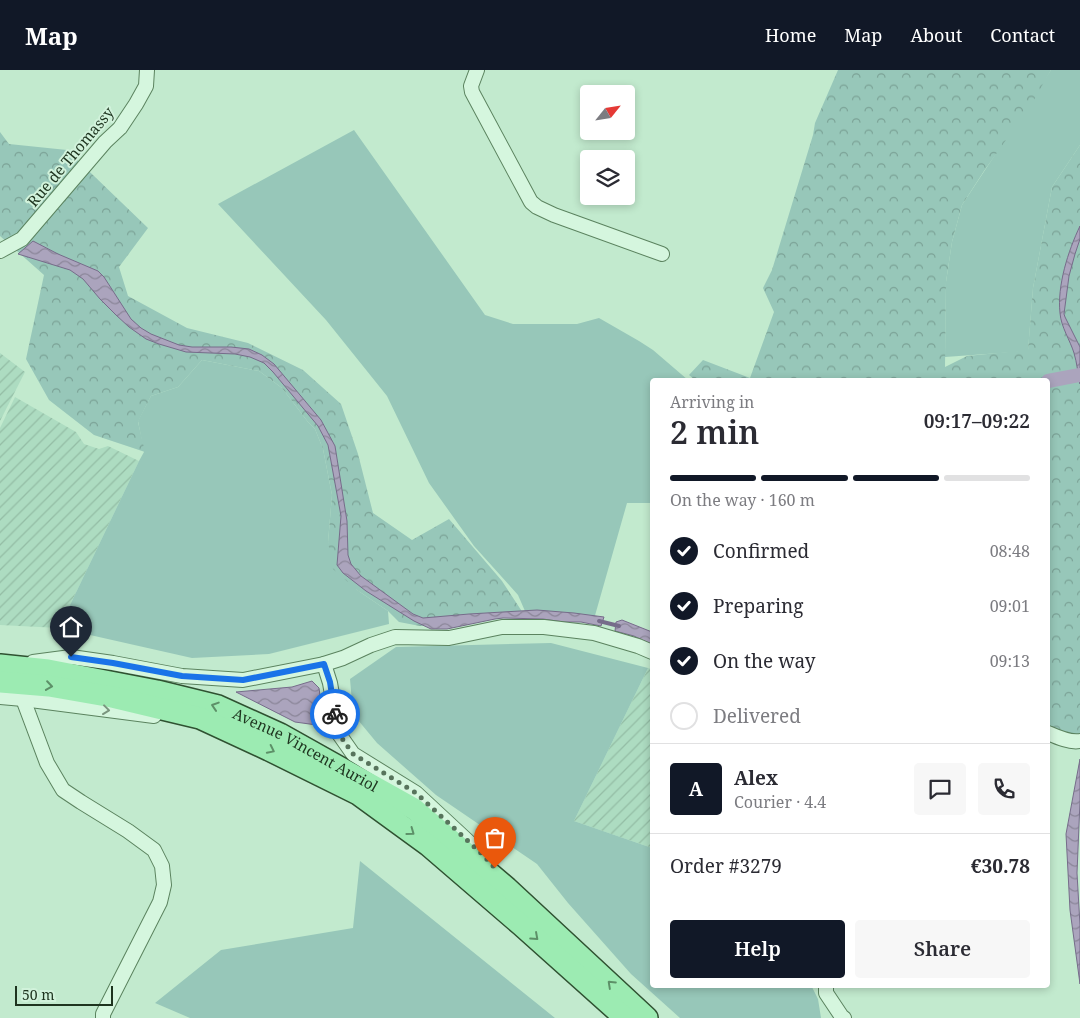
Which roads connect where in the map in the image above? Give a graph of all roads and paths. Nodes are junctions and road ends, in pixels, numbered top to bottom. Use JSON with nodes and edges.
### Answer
{"nodes":[{"id":1,"x":147,"y":70,"type":"edge"},
{"id":2,"x":477,"y":70,"type":"edge"},
{"id":3,"x":0,"y":251,"type":"edge"},
{"id":4,"x":662,"y":254,"type":"dead end"},
{"id":5,"x":650,"y":651,"type":"edge"},
{"id":6,"x":324,"y":664,"type":"junction"},
{"id":7,"x":3,"y":671,"type":"edge"},
{"id":8,"x":0,"y":697,"type":"edge"},
{"id":9,"x":23,"y":699,"type":"junction"},
{"id":10,"x":1050,"y":734,"type":"edge"},
{"id":11,"x":244,"y":738,"type":"junction"},
{"id":12,"x":1079,"y":742,"type":"edge"},
{"id":13,"x":562,"y":939,"type":"junction"},
{"id":14,"x":826,"y":988,"type":"edge"},
{"id":15,"x":103,"y":1018,"type":"edge"},
{"id":16,"x":625,"y":1018,"type":"edge"},
{"id":17,"x":647,"y":1018,"type":"edge"},
{"id":18,"x":844,"y":1018,"type":"edge"}],
"edges":[{"from":1,"to":3,"type":"street","name":"Rue de Thomassy"},
{"from":2,"to":4,"type":"street"},
{"from":5,"to":6,"type":"street"},
{"from":6,"to":7,"type":"street"},
{"from":6,"to":13,"type":"street","name":"Avenue Vincent Auriol"},
{"from":7,"to":11,"type":"main road","name":"Avenue Vincent Auriol","one_way":true},
{"from":13,"to":7,"type":"main road","name":"Avenue Vincent Auriol","one_way":true},
{"from":8,"to":9,"type":"street","name":"Avenue Vincent Auriol"},
{"from":9,"to":11,"type":"street","name":"Avenue Vincent Auriol","one_way":true},
{"from":9,"to":15,"type":"street"},
{"from":10,"to":12,"type":"street"},
{"from":11,"to":16,"type":"main road","name":"Avenue Vincent Auriol","one_way":true},
{"from":17,"to":13,"type":"main road","name":"Avenue Vincent Auriol","one_way":true},
{"from":14,"to":18,"type":"street"}]}
